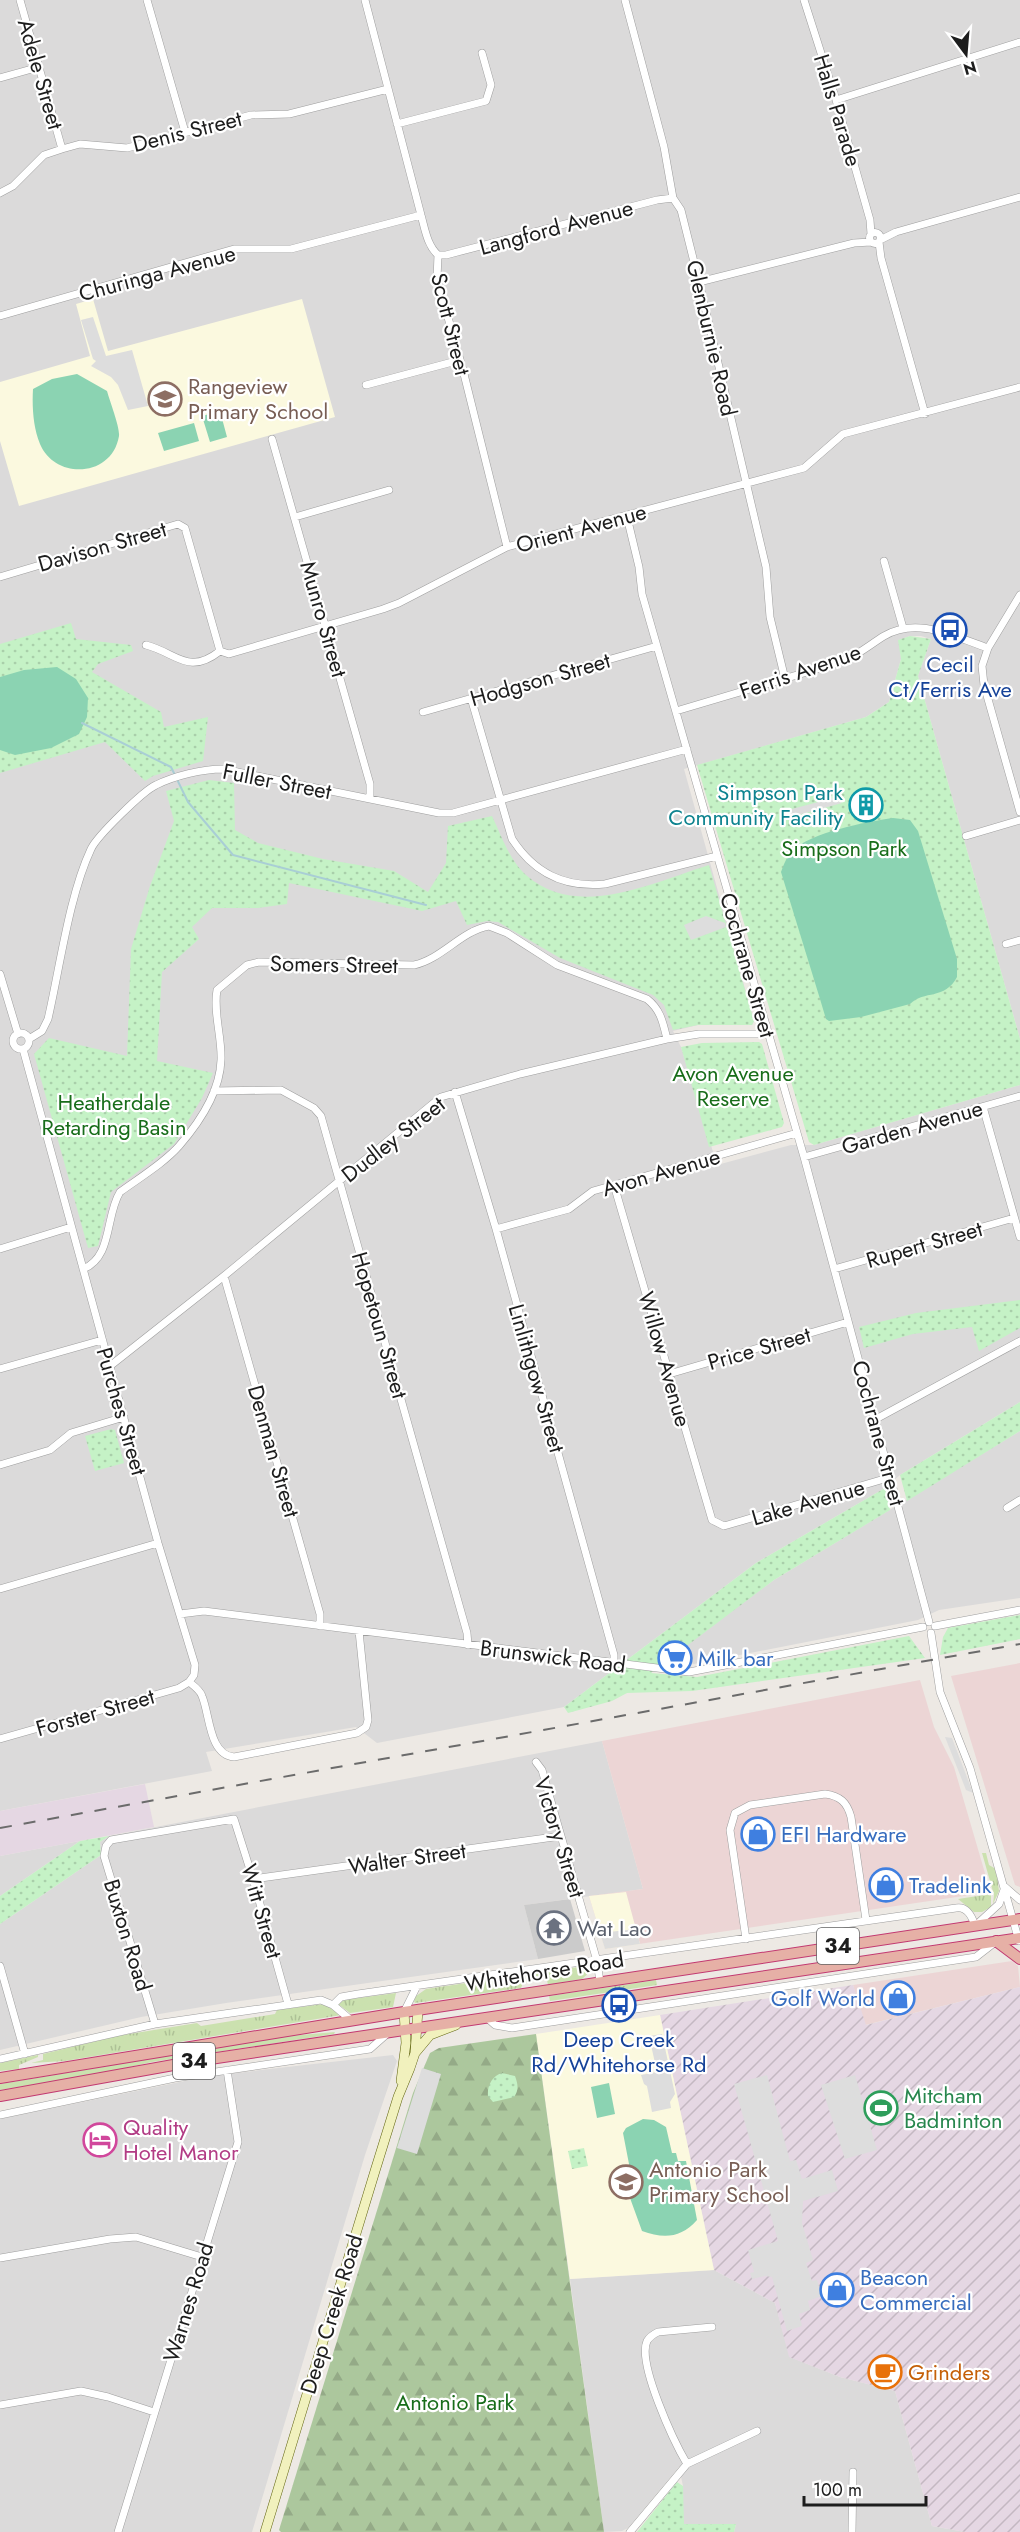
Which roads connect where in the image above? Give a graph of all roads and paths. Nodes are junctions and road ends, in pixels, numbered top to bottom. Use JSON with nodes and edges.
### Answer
{"nodes":[{"id":1,"x":20,"y":0,"type":"edge"},
{"id":2,"x":147,"y":0,"type":"edge"},
{"id":3,"x":365,"y":0,"type":"edge"},
{"id":4,"x":625,"y":0,"type":"edge"},
{"id":5,"x":804,"y":0,"type":"edge"},
{"id":6,"x":1020,"y":42,"type":"edge"},
{"id":7,"x":482,"y":53,"type":"dead end"},
{"id":8,"x":39,"y":67,"type":"junction"},
{"id":9,"x":0,"y":78,"type":"edge"},
{"id":10,"x":388,"y":89,"type":"junction"},
{"id":11,"x":836,"y":99,"type":"junction"},
{"id":12,"x":397,"y":124,"type":"junction"},
{"id":13,"x":185,"y":132,"type":"junction"},
{"id":14,"x":62,"y":149,"type":"junction"},
{"id":15,"x":0,"y":193,"type":"edge"},
{"id":16,"x":1020,"y":197,"type":"edge"},
{"id":17,"x":674,"y":198,"type":"junction"},
{"id":18,"x":420,"y":215,"type":"junction"},
{"id":19,"x":875,"y":238,"type":"junction"},
{"id":20,"x":438,"y":255,"type":"junction"},
{"id":21,"x":699,"y":282,"type":"junction"},
{"id":22,"x":0,"y":316,"type":"edge"},
{"id":23,"x":460,"y":360,"type":"junction"},
{"id":24,"x":366,"y":385,"type":"dead end"},
{"id":25,"x":1020,"y":387,"type":"edge"},
{"id":26,"x":925,"y":414,"type":"junction"},
{"id":27,"x":272,"y":439,"type":"dead end"},
{"id":28,"x":746,"y":486,"type":"junction"},
{"id":29,"x":389,"y":490,"type":"dead end"},
{"id":30,"x":627,"y":516,"type":"junction"},
{"id":31,"x":295,"y":517,"type":"junction"},
{"id":32,"x":507,"y":547,"type":"junction"},
{"id":33,"x":884,"y":561,"type":"dead end"},
{"id":34,"x":0,"y":577,"type":"edge"},
{"id":35,"x":1020,"y":595,"type":"edge"},
{"id":36,"x":326,"y":625,"type":"junction"},
{"id":37,"x":903,"y":628,"type":"junction"},
{"id":38,"x":146,"y":645,"type":"dead end"},
{"id":39,"x":657,"y":646,"type":"junction"},
{"id":40,"x":988,"y":648,"type":"junction"},
{"id":41,"x":220,"y":651,"type":"junction"},
{"id":42,"x":785,"y":680,"type":"junction"},
{"id":43,"x":471,"y":698,"type":"junction"},
{"id":44,"x":676,"y":711,"type":"junction"},
{"id":45,"x":423,"y":712,"type":"dead end"},
{"id":46,"x":687,"y":749,"type":"junction"},
{"id":47,"x":370,"y":799,"type":"junction"},
{"id":48,"x":500,"y":800,"type":"junction"},
{"id":49,"x":1020,"y":812,"type":"edge"},
{"id":50,"x":1020,"y":820,"type":"edge"},
{"id":51,"x":966,"y":836,"type":"dead end"},
{"id":52,"x":717,"y":856,"type":"junction"},
{"id":53,"x":1020,"y":940,"type":"edge"},
{"id":54,"x":1006,"y":944,"type":"dead end"},
{"id":55,"x":0,"y":974,"type":"edge"},
{"id":56,"x":18,"y":1034,"type":"junction"},
{"id":57,"x":768,"y":1034,"type":"junction"},
{"id":58,"x":29,"y":1039,"type":"junction"},
{"id":59,"x":667,"y":1039,"type":"junction"},
{"id":60,"x":23,"y":1049,"type":"junction"},
{"id":61,"x":214,"y":1091,"type":"junction"},
{"id":62,"x":455,"y":1092,"type":"junction"},
{"id":63,"x":1020,"y":1096,"type":"edge"},
{"id":64,"x":983,"y":1107,"type":"junction"},
{"id":65,"x":797,"y":1132,"type":"junction"},
{"id":66,"x":804,"y":1157,"type":"junction"},
{"id":67,"x":339,"y":1181,"type":"junction"},
{"id":68,"x":614,"y":1185,"type":"junction"},
{"id":69,"x":1014,"y":1218,"type":"junction"},
{"id":70,"x":71,"y":1227,"type":"junction"},
{"id":71,"x":496,"y":1229,"type":"junction"},
{"id":72,"x":1020,"y":1237,"type":"edge"},
{"id":73,"x":0,"y":1250,"type":"edge"},
{"id":74,"x":83,"y":1269,"type":"junction"},
{"id":75,"x":834,"y":1269,"type":"junction"},
{"id":76,"x":224,"y":1276,"type":"junction"},
{"id":77,"x":848,"y":1322,"type":"junction"},
{"id":78,"x":102,"y":1340,"type":"junction"},
{"id":79,"x":1020,"y":1341,"type":"edge"},
{"id":80,"x":110,"y":1366,"type":"junction"},
{"id":81,"x":0,"y":1369,"type":"edge"},
{"id":82,"x":669,"y":1374,"type":"junction"},
{"id":83,"x":124,"y":1417,"type":"junction"},
{"id":84,"x":876,"y":1419,"type":"junction"},
{"id":85,"x":0,"y":1465,"type":"edge"},
{"id":86,"x":891,"y":1477,"type":"junction"},
{"id":87,"x":1020,"y":1500,"type":"edge"},
{"id":88,"x":1007,"y":1508,"type":"dead end"},
{"id":89,"x":724,"y":1526,"type":"joint"},
{"id":90,"x":158,"y":1543,"type":"junction"},
{"id":91,"x":0,"y":1589,"type":"edge"},
{"id":92,"x":1020,"y":1610,"type":"edge"},
{"id":93,"x":180,"y":1614,"type":"junction"},
{"id":94,"x":320,"y":1626,"type":"junction"},
{"id":95,"x":930,"y":1627,"type":"junction"},
{"id":96,"x":359,"y":1631,"type":"junction"},
{"id":97,"x":468,"y":1645,"type":"junction"},
{"id":98,"x":614,"y":1664,"type":"junction"},
{"id":99,"x":189,"y":1682,"type":"junction"},
{"id":100,"x":0,"y":1739,"type":"edge"},
{"id":101,"x":536,"y":1762,"type":"dead end"},
{"id":102,"x":561,"y":1836,"type":"junction"},
{"id":103,"x":106,"y":1846,"type":"joint"},
{"id":104,"x":253,"y":1879,"type":"junction"},
{"id":105,"x":1005,"y":1887,"type":"junction"},
{"id":106,"x":1020,"y":1900,"type":"edge"},
{"id":107,"x":866,"y":1920,"type":"junction"},
{"id":108,"x":1017,"y":1920,"type":"edge"},
{"id":109,"x":975,"y":1926,"type":"junction"},
{"id":110,"x":746,"y":1938,"type":"junction"},
{"id":111,"x":1020,"y":1940,"type":"edge"},
{"id":112,"x":996,"y":1941,"type":"junction"},
{"id":113,"x":1020,"y":1959,"type":"edge"},
{"id":114,"x":597,"y":1961,"type":"junction"},
{"id":115,"x":0,"y":1966,"type":"edge"},
{"id":116,"x":600,"y":1982,"type":"junction"},
{"id":117,"x":417,"y":1986,"type":"junction"},
{"id":118,"x":288,"y":2004,"type":"junction"},
{"id":119,"x":333,"y":2005,"type":"junction"},
{"id":120,"x":418,"y":2010,"type":"junction"},
{"id":121,"x":404,"y":2012,"type":"junction"},
{"id":122,"x":467,"y":2020,"type":"junction"},
{"id":123,"x":352,"y":2021,"type":"junction"},
{"id":124,"x":155,"y":2024,"type":"junction"},
{"id":125,"x":416,"y":2028,"type":"junction"},
{"id":126,"x":404,"y":2030,"type":"junction"},
{"id":127,"x":389,"y":2033,"type":"junction"},
{"id":128,"x":415,"y":2053,"type":"junction"},
{"id":129,"x":25,"y":2054,"type":"junction"},
{"id":130,"x":0,"y":2059,"type":"edge"},
{"id":131,"x":228,"y":2070,"type":"junction"},
{"id":132,"x":0,"y":2078,"type":"edge"},
{"id":133,"x":0,"y":2096,"type":"edge"},
{"id":134,"x":398,"y":2097,"type":"junction"},
{"id":135,"x":0,"y":2115,"type":"edge"},
{"id":136,"x":202,"y":2257,"type":"junction"},
{"id":137,"x":0,"y":2258,"type":"edge"},
{"id":138,"x":712,"y":2327,"type":"dead end"},
{"id":139,"x":0,"y":2405,"type":"edge"},
{"id":140,"x":154,"y":2412,"type":"junction"},
{"id":141,"x":756,"y":2431,"type":"dead end"},
{"id":142,"x":687,"y":2464,"type":"junction"},
{"id":143,"x":853,"y":2472,"type":"dead end"},
{"id":144,"x":118,"y":2532,"type":"edge"},
{"id":145,"x":265,"y":2532,"type":"edge"},
{"id":146,"x":630,"y":2532,"type":"edge"},
{"id":147,"x":852,"y":2532,"type":"edge"}],
"edges":[{"from":1,"to":8,"type":"street","name":"Adele Street"},
{"from":2,"to":13,"type":"street"},
{"from":3,"to":10,"type":"street","name":"Scott Street"},
{"from":4,"to":17,"type":"street","name":"Glenburnie Road"},
{"from":5,"to":11,"type":"street","name":"Halls Parade"},
{"from":6,"to":11,"type":"street"},
{"from":7,"to":12,"type":"street"},
{"from":8,"to":9,"type":"street"},
{"from":8,"to":14,"type":"street","name":"Adele Street"},
{"from":10,"to":12,"type":"street","name":"Scott Street"},
{"from":10,"to":13,"type":"street","name":"Denis Street"},
{"from":11,"to":19,"type":"street","name":"Halls Parade"},
{"from":12,"to":18,"type":"street","name":"Scott Street"},
{"from":13,"to":14,"type":"street","name":"Denis Street"},
{"from":14,"to":15,"type":"street","name":"Denis Street"},
{"from":16,"to":19,"type":"street"},
{"from":17,"to":20,"type":"street","name":"Langford Avenue"},
{"from":17,"to":21,"type":"street","name":"Glenburnie Road"},
{"from":18,"to":20,"type":"street","name":"Scott Street"},
{"from":18,"to":22,"type":"street","name":"Churinga Avenue"},
{"from":19,"to":21,"type":"street"},
{"from":19,"to":26,"type":"street","name":"Halls Parade"},
{"from":20,"to":23,"type":"street","name":"Scott Street"},
{"from":21,"to":28,"type":"street","name":"Glenburnie Road"},
{"from":23,"to":24,"type":"street"},
{"from":23,"to":32,"type":"street","name":"Scott Street"},
{"from":25,"to":26,"type":"street","name":"Orient Avenue"},
{"from":26,"to":28,"type":"street","name":"Orient Avenue"},
{"from":27,"to":31,"type":"street","name":"Munro Street"},
{"from":28,"to":30,"type":"street","name":"Orient Avenue"},
{"from":28,"to":42,"type":"street","name":"Glenburnie Road"},
{"from":29,"to":31,"type":"street"},
{"from":30,"to":32,"type":"street","name":"Orient Avenue"},
{"from":30,"to":39,"type":"street","name":"Cochrane Street"},
{"from":31,"to":36,"type":"street","name":"Munro Street"},
{"from":32,"to":36,"type":"street","name":"Orient Avenue"},
{"from":33,"to":37,"type":"street"},
{"from":34,"to":41,"type":"street","name":"Davison Street"},
{"from":35,"to":40,"type":"street"},
{"from":36,"to":41,"type":"street","name":"Orient Avenue"},
{"from":36,"to":47,"type":"street","name":"Munro Street"},
{"from":37,"to":40,"type":"street","name":"Ferris Avenue"},
{"from":37,"to":42,"type":"street","name":"Ferris Avenue"},
{"from":38,"to":41,"type":"street","name":"Orient Avenue"},
{"from":39,"to":43,"type":"street","name":"Hodgson Street"},
{"from":39,"to":44,"type":"street","name":"Cochrane Street"},
{"from":40,"to":49,"type":"street"},
{"from":42,"to":44,"type":"street","name":"Ferris Avenue"},
{"from":43,"to":45,"type":"street","name":"Hodgson Street"},
{"from":43,"to":48,"type":"street"},
{"from":44,"to":46,"type":"street","name":"Cochrane Street"},
{"from":46,"to":48,"type":"street","name":"Fuller Street"},
{"from":46,"to":52,"type":"street","name":"Cochrane Street"},
{"from":47,"to":48,"type":"street","name":"Fuller Street"},
{"from":47,"to":58,"type":"street","name":"Fuller Street"},
{"from":48,"to":52,"type":"street"},
{"from":50,"to":51,"type":"street"},
{"from":52,"to":57,"type":"street","name":"Cochrane Street"},
{"from":53,"to":54,"type":"street"},
{"from":55,"to":56,"type":"street","name":"Purches Street"},
{"from":56,"to":58,"type":"street"},
{"from":56,"to":60,"type":"street","name":"Purches Street"},
{"from":57,"to":59,"type":"street","name":"Dudley Street"},
{"from":57,"to":65,"type":"street","name":"Cochrane Street"},
{"from":58,"to":60,"type":"street"},
{"from":59,"to":61,"type":"street","name":"Somers Street"},
{"from":59,"to":62,"type":"street","name":"Dudley Street"},
{"from":60,"to":70,"type":"street","name":"Purches Street"},
{"from":61,"to":67,"type":"street","name":"Hopetoun Street"},
{"from":61,"to":74,"type":"street","name":"Somers Street"},
{"from":62,"to":67,"type":"street","name":"Dudley Street"},
{"from":62,"to":71,"type":"street","name":"Linlithgow Street"},
{"from":63,"to":64,"type":"street","name":"Garden Avenue"},
{"from":64,"to":66,"type":"street","name":"Garden Avenue"},
{"from":64,"to":69,"type":"street"},
{"from":65,"to":66,"type":"street","name":"Cochrane Street"},
{"from":65,"to":68,"type":"street","name":"Avon Avenue"},
{"from":66,"to":75,"type":"street","name":"Cochrane Street"},
{"from":67,"to":76,"type":"street","name":"Dudley Street"},
{"from":67,"to":97,"type":"street","name":"Hopetoun Street"},
{"from":68,"to":71,"type":"street","name":"Avon Avenue"},
{"from":68,"to":82,"type":"street","name":"Willow Avenue"},
{"from":69,"to":72,"type":"street"},
{"from":69,"to":75,"type":"street","name":"Rupert Street"},
{"from":70,"to":73,"type":"street"},
{"from":70,"to":74,"type":"street","name":"Purches Street"},
{"from":71,"to":98,"type":"street","name":"Linlithgow Street"},
{"from":74,"to":78,"type":"street","name":"Purches Street"},
{"from":75,"to":77,"type":"street","name":"Cochrane Street"},
{"from":76,"to":80,"type":"street","name":"Dudley Street"},
{"from":76,"to":94,"type":"street","name":"Denman Street"},
{"from":77,"to":82,"type":"street","name":"Price Street"},
{"from":77,"to":84,"type":"street","name":"Cochrane Street"},
{"from":78,"to":80,"type":"street","name":"Purches Street"},
{"from":78,"to":81,"type":"street"},
{"from":79,"to":84,"type":"street"},
{"from":80,"to":83,"type":"street","name":"Purches Street"},
{"from":82,"to":89,"type":"street","name":"Willow Avenue"},
{"from":83,"to":85,"type":"street"},
{"from":83,"to":90,"type":"street","name":"Purches Street"},
{"from":84,"to":86,"type":"street","name":"Cochrane Street"},
{"from":86,"to":89,"type":"street","name":"Lake Avenue"},
{"from":86,"to":95,"type":"street","name":"Cochrane Street"},
{"from":87,"to":88,"type":"street"},
{"from":90,"to":91,"type":"street"},
{"from":90,"to":93,"type":"street","name":"Purches Street"},
{"from":92,"to":95,"type":"street","name":"Brunswick Road"},
{"from":93,"to":94,"type":"street","name":"Brunswick Road"},
{"from":93,"to":99,"type":"street","name":"Purches Street"},
{"from":94,"to":96,"type":"street","name":"Brunswick Road"},
{"from":95,"to":98,"type":"street","name":"Brunswick Road"},
{"from":95,"to":105,"type":"street","name":"Cochrane Street"},
{"from":96,"to":97,"type":"street","name":"Brunswick Road"},
{"from":96,"to":99,"type":"street"},
{"from":97,"to":98,"type":"street","name":"Brunswick Road"},
{"from":99,"to":100,"type":"street","name":"Forster Street"},
{"from":101,"to":102,"type":"street","name":"Victory Street"},
{"from":102,"to":104,"type":"street","name":"Walter Street"},
{"from":102,"to":114,"type":"street","name":"Victory Street"},
{"from":103,"to":104,"type":"street","name":"Witt Street"},
{"from":103,"to":124,"type":"street","name":"Buxton Road"},
{"from":104,"to":118,"type":"street","name":"Witt Street"},
{"from":105,"to":106,"type":"street"},
{"from":105,"to":108,"type":"street","name":"Cochrane Street"},
{"from":105,"to":109,"type":"street"},
{"from":107,"to":109,"type":"street","name":"Whitehorse Road"},
{"from":107,"to":110,"type":"street","name":"Whitehorse Road"},
{"from":107,"to":110,"type":"street"},
{"from":108,"to":109,"type":"highway","name":"Whitehorse Road","number":"34"},
{"from":108,"to":111,"type":"street","name":"Cochrane Street"},
{"from":109,"to":116,"type":"highway","name":"Whitehorse Road","number":"34"},
{"from":110,"to":114,"type":"street","name":"Whitehorse Road"},
{"from":111,"to":112,"type":"highway","name":"Whitehorse Road","number":"34"},
{"from":112,"to":113,"type":"highway"},
{"from":112,"to":122,"type":"highway","name":"Whitehorse Road","number":"34"},
{"from":114,"to":116,"type":"street","name":"Victory Street"},
{"from":114,"to":117,"type":"street","name":"Whitehorse Road"},
{"from":115,"to":129,"type":"street"},
{"from":116,"to":120,"type":"highway","name":"Whitehorse Road","number":"34"},
{"from":117,"to":119,"type":"street","name":"Whitehorse Road"},
{"from":117,"to":121,"type":"street"},
{"from":118,"to":119,"type":"street","name":"Whitehorse Road"},
{"from":118,"to":124,"type":"street","name":"Whitehorse Road"},
{"from":119,"to":123,"type":"street"},
{"from":120,"to":121,"type":"highway","name":"Whitehorse Road","number":"34"},
{"from":120,"to":125,"type":"main road","name":"Deep Creek Road"},
{"from":121,"to":123,"type":"highway","name":"Whitehorse Road","number":"34"},
{"from":121,"to":126,"type":"main road","name":"Deep Creek Road"},
{"from":122,"to":125,"type":"highway","name":"Whitehorse Road","number":"34"},
{"from":122,"to":128,"type":"main road"},
{"from":123,"to":132,"type":"highway","name":"Whitehorse Road","number":"34"},
{"from":124,"to":129,"type":"street","name":"Whitehorse Road"},
{"from":125,"to":126,"type":"highway","name":"Whitehorse Road","number":"34"},
{"from":125,"to":128,"type":"main road","name":"Deep Creek Road"},
{"from":126,"to":127,"type":"highway","name":"Whitehorse Road","number":"34"},
{"from":126,"to":134,"type":"main road","name":"Deep Creek Road"},
{"from":127,"to":131,"type":"street","name":"Whitehorse Road"},
{"from":127,"to":133,"type":"highway","name":"Whitehorse Road","number":"34"},
{"from":128,"to":134,"type":"main road","name":"Deep Creek Road"},
{"from":129,"to":130,"type":"street","name":"Whitehorse Road"},
{"from":131,"to":135,"type":"street","name":"Whitehorse Road"},
{"from":131,"to":136,"type":"street","name":"Warnes Road"},
{"from":134,"to":145,"type":"main road","name":"Deep Creek Road"},
{"from":136,"to":137,"type":"street"},
{"from":136,"to":140,"type":"street","name":"Warnes Road"},
{"from":138,"to":142,"type":"street"},
{"from":139,"to":140,"type":"street"},
{"from":140,"to":144,"type":"street","name":"Warnes Road"},
{"from":141,"to":142,"type":"street"},
{"from":142,"to":146,"type":"street"},
{"from":143,"to":147,"type":"street"}]}
